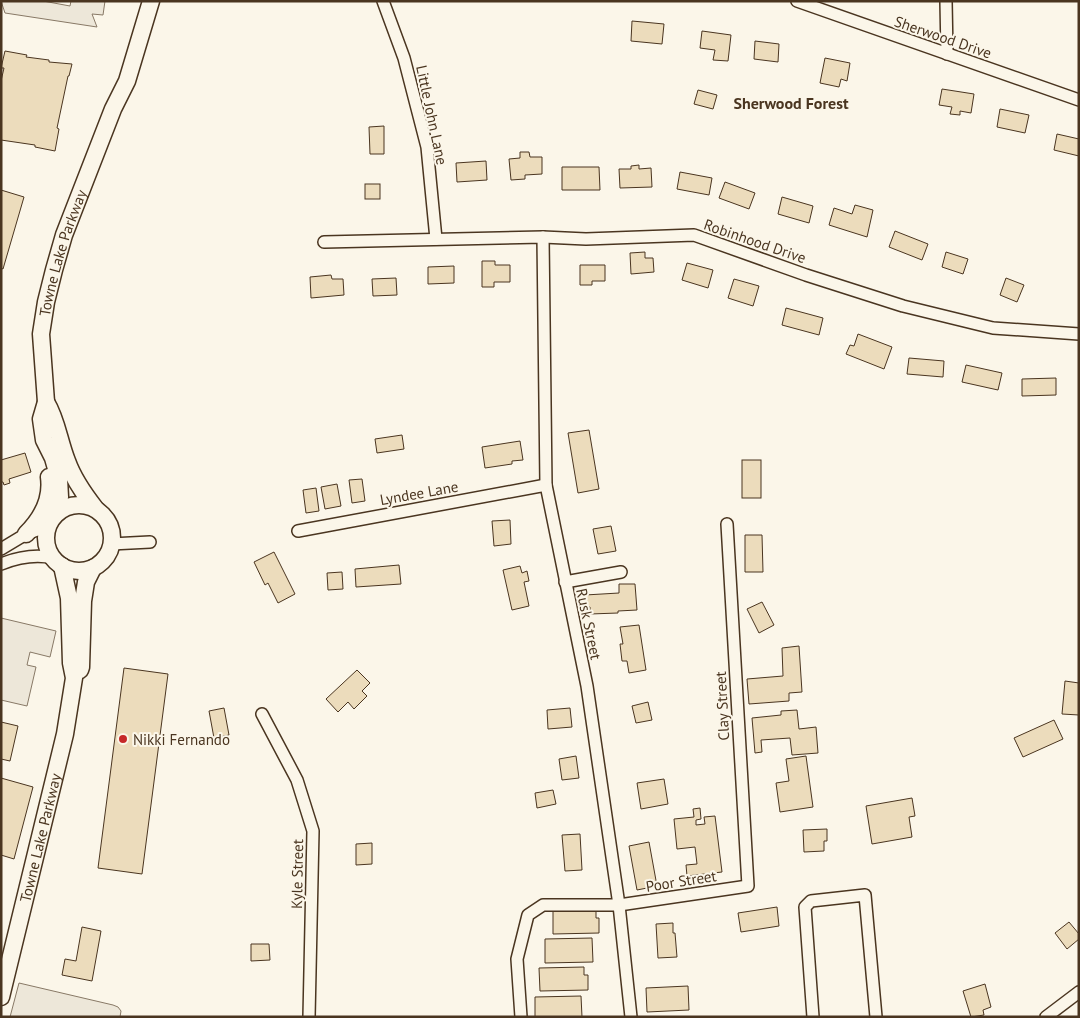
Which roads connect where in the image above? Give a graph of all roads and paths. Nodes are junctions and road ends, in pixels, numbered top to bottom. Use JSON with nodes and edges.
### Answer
{"nodes":[{"id":1,"x":140,"y":1,"type":"edge"},
{"id":2,"x":151,"y":1,"type":"edge"},
{"id":3,"x":382,"y":1,"type":"edge"},
{"id":4,"x":797,"y":1,"type":"edge"},
{"id":5,"x":946,"y":1,"type":"edge"},
{"id":6,"x":946,"y":54,"type":"junction"},
{"id":7,"x":1079,"y":100,"type":"edge"},
{"id":8,"x":113,"y":109,"type":"junction"},
{"id":9,"x":543,"y":236,"type":"junction"},
{"id":10,"x":436,"y":239,"type":"junction"},
{"id":11,"x":324,"y":242,"type":"dead end"},
{"id":12,"x":1079,"y":334,"type":"edge"},
{"id":13,"x":46,"y":402,"type":"junction"},
{"id":14,"x":44,"y":440,"type":"junction"},
{"id":15,"x":546,"y":485,"type":"junction"},
{"id":16,"x":95,"y":508,"type":"junction"},
{"id":17,"x":51,"y":521,"type":"junction"},
{"id":18,"x":727,"y":524,"type":"dead end"},
{"id":19,"x":298,"y":531,"type":"dead end"},
{"id":20,"x":26,"y":534,"type":"junction"},
{"id":21,"x":150,"y":542,"type":"dead end"},
{"id":22,"x":112,"y":544,"type":"junction"},
{"id":23,"x":1,"y":549,"type":"edge"},
{"id":24,"x":58,"y":562,"type":"junction"},
{"id":25,"x":1,"y":564,"type":"edge"},
{"id":26,"x":93,"y":568,"type":"junction"},
{"id":27,"x":621,"y":572,"type":"dead end"},
{"id":28,"x":565,"y":582,"type":"junction"},
{"id":29,"x":74,"y":678,"type":"junction"},
{"id":30,"x":262,"y":714,"type":"dead end"},
{"id":31,"x":748,"y":886,"type":"joint"},
{"id":32,"x":619,"y":905,"type":"junction"},
{"id":33,"x":1079,"y":992,"type":"edge"},
{"id":34,"x":1,"y":997,"type":"edge"},
{"id":35,"x":309,"y":1017,"type":"edge"},
{"id":36,"x":521,"y":1017,"type":"edge"},
{"id":37,"x":631,"y":1017,"type":"edge"},
{"id":38,"x":813,"y":1017,"type":"edge"},
{"id":39,"x":876,"y":1017,"type":"edge"},
{"id":40,"x":1046,"y":1017,"type":"edge"}],
"edges":[{"from":1,"to":8,"type":"main road","name":"Towne Lake Parkway"},
{"from":2,"to":8,"type":"main road","name":"Towne Lake Parkway"},
{"from":3,"to":10,"type":"street","name":"Little John Lane"},
{"from":4,"to":6,"type":"street","name":"Sherwood Drive"},
{"from":5,"to":6,"type":"street"},
{"from":6,"to":7,"type":"street","name":"Sherwood Drive"},
{"from":8,"to":13,"type":"main road","name":"Towne Lake Parkway"},
{"from":9,"to":10,"type":"street","name":"Robinhood Drive"},
{"from":9,"to":12,"type":"street","name":"Robinhood Drive"},
{"from":9,"to":15,"type":"street","name":"Rusk Street"},
{"from":10,"to":11,"type":"street","name":"Robinhood Drive"},
{"from":13,"to":14,"type":"main road","name":"Towne Lake Parkway"},
{"from":13,"to":16,"type":"main road","name":"Towne Lake Parkway"},
{"from":14,"to":17,"type":"main road","name":"Towne Lake Parkway"},
{"from":14,"to":20,"type":"main road"},
{"from":15,"to":19,"type":"street","name":"Lyndee Lane"},
{"from":15,"to":28,"type":"street","name":"Rusk Street"},
{"from":16,"to":17,"type":"main road"},
{"from":16,"to":22,"type":"main road"},
{"from":17,"to":20,"type":"street"},
{"from":17,"to":24,"type":"main road"},
{"from":18,"to":31,"type":"street","name":"Clay Street"},
{"from":20,"to":23,"type":"street"},
{"from":21,"to":22,"type":"street"},
{"from":22,"to":26,"type":"main road"},
{"from":24,"to":25,"type":"street"},
{"from":24,"to":26,"type":"main road"},
{"from":24,"to":29,"type":"main road","name":"Towne Lake Parkway"},
{"from":26,"to":29,"type":"main road","name":"Towne Lake Parkway"},
{"from":27,"to":28,"type":"street"},
{"from":28,"to":32,"type":"street","name":"Rusk Street"},
{"from":29,"to":34,"type":"main road","name":"Towne Lake Parkway"},
{"from":30,"to":35,"type":"street","name":"Kyle Street"},
{"from":31,"to":32,"type":"street","name":"Poor Street"},
{"from":32,"to":36,"type":"street","name":"Poor Street"},
{"from":32,"to":37,"type":"street","name":"Rusk Street"},
{"from":33,"to":40,"type":"street"},
{"from":38,"to":39,"type":"street"}]}
